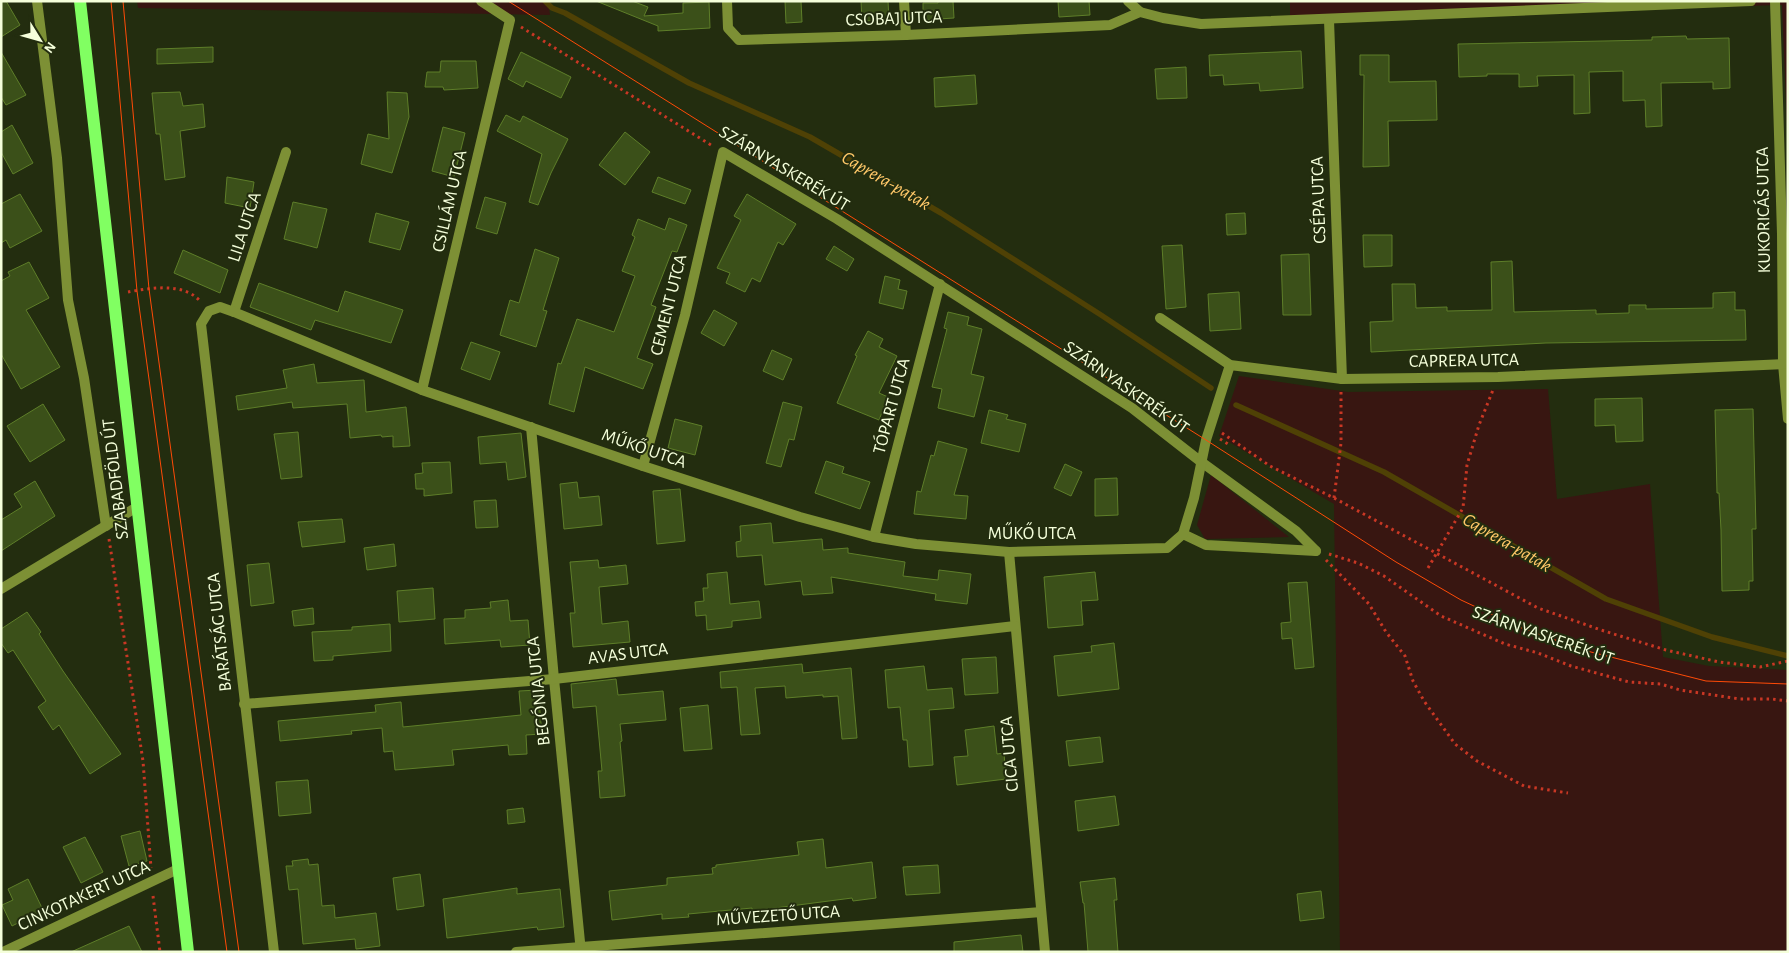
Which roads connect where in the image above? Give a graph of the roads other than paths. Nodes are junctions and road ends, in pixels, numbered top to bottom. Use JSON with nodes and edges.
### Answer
{"nodes":[{"id":1,"x":37,"y":1,"type":"edge"},
{"id":2,"x":80,"y":1,"type":"edge"},
{"id":3,"x":481,"y":1,"type":"edge"},
{"id":4,"x":727,"y":1,"type":"edge"},
{"id":5,"x":904,"y":1,"type":"edge"},
{"id":6,"x":1128,"y":1,"type":"edge"},
{"id":7,"x":1751,"y":1,"type":"edge"},
{"id":8,"x":1775,"y":1,"type":"edge"},
{"id":9,"x":1140,"y":12,"type":"junction"},
{"id":10,"x":1329,"y":20,"type":"junction"},
{"id":11,"x":906,"y":35,"type":"junction"},
{"id":12,"x":286,"y":152,"type":"dead end"},
{"id":13,"x":723,"y":152,"type":"joint"},
{"id":14,"x":940,"y":284,"type":"junction"},
{"id":15,"x":208,"y":311,"type":"joint"},
{"id":16,"x":234,"y":312,"type":"junction"},
{"id":17,"x":1160,"y":318,"type":"dead end"},
{"id":18,"x":1783,"y":364,"type":"junction"},
{"id":19,"x":1230,"y":365,"type":"junction"},
{"id":20,"x":1342,"y":379,"type":"junction"},
{"id":21,"x":422,"y":390,"type":"junction"},
{"id":22,"x":1788,"y":419,"type":"edge"},
{"id":23,"x":531,"y":427,"type":"junction"},
{"id":24,"x":1200,"y":461,"type":"junction"},
{"id":25,"x":643,"y":466,"type":"junction"},
{"id":26,"x":137,"y":507,"type":"junction"},
{"id":27,"x":106,"y":526,"type":"junction"},
{"id":28,"x":1183,"y":534,"type":"junction"},
{"id":29,"x":874,"y":537,"type":"junction"},
{"id":30,"x":1009,"y":552,"type":"junction"},
{"id":31,"x":1,"y":589,"type":"edge"},
{"id":32,"x":1015,"y":626,"type":"junction"},
{"id":33,"x":554,"y":679,"type":"junction"},
{"id":34,"x":244,"y":704,"type":"junction"},
{"id":35,"x":178,"y":869,"type":"junction"},
{"id":36,"x":1042,"y":912,"type":"junction"},
{"id":37,"x":581,"y":949,"type":"edge"},
{"id":38,"x":3,"y":952,"type":"edge"},
{"id":39,"x":188,"y":952,"type":"edge"},
{"id":40,"x":274,"y":952,"type":"edge"},
{"id":41,"x":516,"y":952,"type":"edge"},
{"id":42,"x":1045,"y":952,"type":"edge"}],
"edges":[{"from":1,"to":27,"type":"street"},
{"from":2,"to":26,"type":"main road","name":"SZABADFÖLD ÚT"},
{"from":3,"to":21,"type":"street","name":"CSILLÁM UTCA"},
{"from":4,"to":11,"type":"street","name":"CSOBAJ UTCA"},
{"from":5,"to":11,"type":"street"},
{"from":6,"to":9,"type":"street"},
{"from":7,"to":10,"type":"street"},
{"from":8,"to":18,"type":"street","name":"KUKORICÁS UTCA"},
{"from":9,"to":10,"type":"street"},
{"from":9,"to":11,"type":"street","name":"CSOBAJ UTCA"},
{"from":10,"to":20,"type":"street","name":"CSÉPA UTCA"},
{"from":12,"to":16,"type":"street","name":"LILA UTCA"},
{"from":13,"to":14,"type":"street","name":"SZÁRNYASKERÉK ÚT"},
{"from":13,"to":25,"type":"street","name":"CEMENT UTCA"},
{"from":14,"to":24,"type":"street","name":"SZÁRNYASKERÉK ÚT"},
{"from":14,"to":29,"type":"street","name":"TÓPART UTCA"},
{"from":15,"to":16,"type":"street","name":"MŰKŐ UTCA"},
{"from":15,"to":34,"type":"street","name":"BARÁTSÁG UTCA"},
{"from":16,"to":21,"type":"street","name":"MŰKŐ UTCA"},
{"from":17,"to":19,"type":"street","name":"CAPRERA UTCA"},
{"from":18,"to":20,"type":"street","name":"CAPRERA UTCA"},
{"from":18,"to":22,"type":"street","name":"KUKORICÁS UTCA"},
{"from":19,"to":20,"type":"street","name":"CAPRERA UTCA"},
{"from":19,"to":24,"type":"street"},
{"from":21,"to":23,"type":"street","name":"MŰKŐ UTCA"},
{"from":23,"to":25,"type":"street","name":"MŰKŐ UTCA"},
{"from":23,"to":33,"type":"street","name":"BEGÓNIA UTCA"},
{"from":24,"to":28,"type":"street"},
{"from":24,"to":28,"type":"street","name":"SZÁRNYASKERÉK ÚT"},
{"from":25,"to":29,"type":"street","name":"MŰKŐ UTCA"},
{"from":26,"to":27,"type":"street"},
{"from":26,"to":35,"type":"main road","name":"SZABADFÖLD ÚT"},
{"from":27,"to":31,"type":"street"},
{"from":28,"to":30,"type":"street","name":"MŰKŐ UTCA"},
{"from":29,"to":30,"type":"street","name":"MŰKŐ UTCA"},
{"from":30,"to":32,"type":"street","name":"CICA UTCA"},
{"from":32,"to":33,"type":"street","name":"AVAS UTCA"},
{"from":32,"to":36,"type":"street","name":"CICA UTCA"},
{"from":33,"to":34,"type":"street","name":"AVAS UTCA"},
{"from":33,"to":37,"type":"street","name":"BEGÓNIA UTCA"},
{"from":34,"to":40,"type":"street","name":"BARÁTSÁG UTCA"},
{"from":35,"to":38,"type":"street","name":"CINKOTAKERT UTCA"},
{"from":35,"to":39,"type":"main road","name":"SZABADFÖLD ÚT"},
{"from":36,"to":37,"type":"street","name":"MŰVEZETŐ UTCA"},
{"from":36,"to":42,"type":"street","name":"CICA UTCA"},
{"from":37,"to":41,"type":"street","name":"MŰVEZETŐ UTCA"}]}
